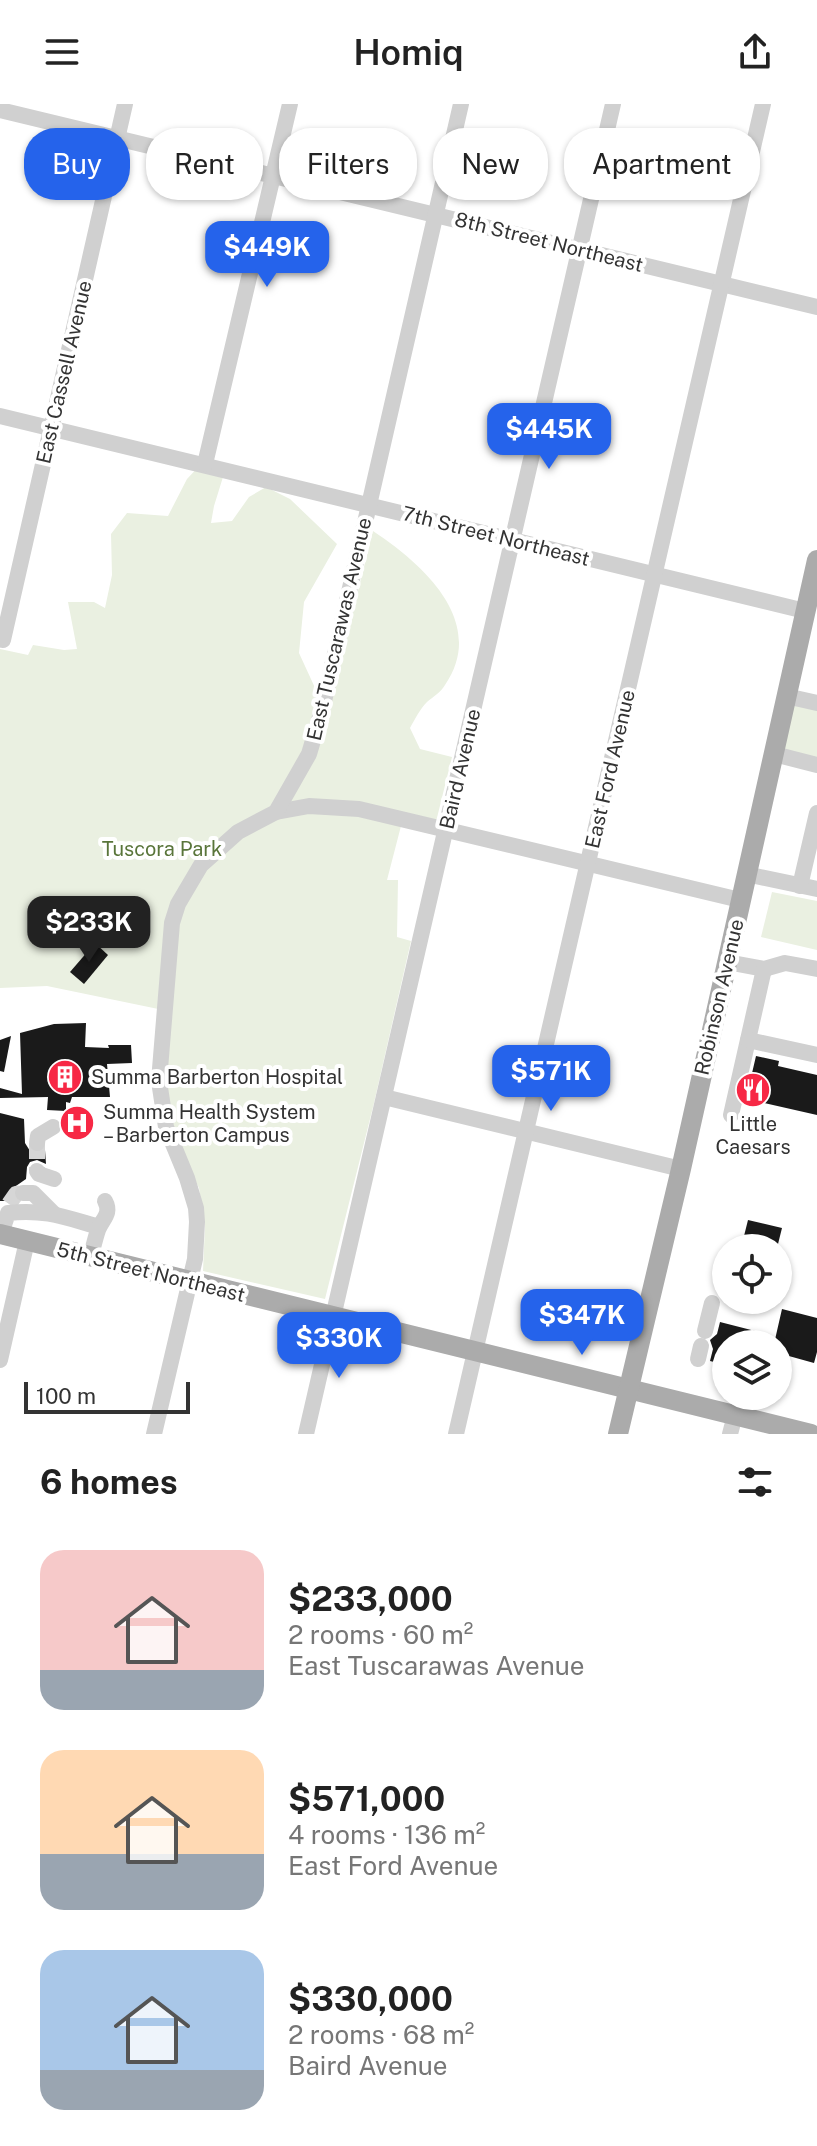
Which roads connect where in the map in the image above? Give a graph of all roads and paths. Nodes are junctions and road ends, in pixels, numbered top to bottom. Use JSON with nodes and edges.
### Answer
{"nodes":[{"id":1,"x":125,"y":104,"type":"edge"},
{"id":2,"x":290,"y":104,"type":"edge"},
{"id":3,"x":461,"y":104,"type":"edge"},
{"id":4,"x":613,"y":104,"type":"edge"},
{"id":5,"x":763,"y":104,"type":"edge"},
{"id":6,"x":0,"y":110,"type":"edge"},
{"id":7,"x":73,"y":128,"type":"edge"},
{"id":8,"x":120,"y":128,"type":"edge"},
{"id":9,"x":130,"y":142,"type":"edge"},
{"id":10,"x":273,"y":176,"type":"junction"},
{"id":11,"x":103,"y":200,"type":"edge"},
{"id":12,"x":434,"y":215,"type":"junction"},
{"id":13,"x":580,"y":250,"type":"junction"},
{"id":14,"x":722,"y":284,"type":"junction"},
{"id":15,"x":817,"y":307,"type":"edge"},
{"id":16,"x":0,"y":416,"type":"edge"},
{"id":17,"x":51,"y":429,"type":"junction"},
{"id":18,"x":205,"y":464,"type":"junction"},
{"id":19,"x":368,"y":505,"type":"junction"},
{"id":20,"x":513,"y":540,"type":"junction"},
{"id":21,"x":817,"y":560,"type":"edge"},
{"id":22,"x":654,"y":574,"type":"junction"},
{"id":23,"x":805,"y":611,"type":"junction"},
{"id":24,"x":3,"y":640,"type":"dead end"},
{"id":25,"x":786,"y":696,"type":"junction"},
{"id":26,"x":817,"y":703,"type":"edge"},
{"id":27,"x":774,"y":754,"type":"junction"},
{"id":28,"x":817,"y":765,"type":"edge"},
{"id":29,"x":276,"y":812,"type":"junction"},
{"id":30,"x":817,"y":813,"type":"edge"},
{"id":31,"x":446,"y":830,"type":"junction"},
{"id":32,"x":588,"y":864,"type":"junction"},
{"id":33,"x":746,"y":874,"type":"junction"},
{"id":34,"x":809,"y":888,"type":"edge"},
{"id":35,"x":740,"y":900,"type":"junction"},
{"id":36,"x":727,"y":962,"type":"junction"},
{"id":37,"x":764,"y":969,"type":"junction"},
{"id":38,"x":817,"y":969,"type":"edge"},
{"id":39,"x":748,"y":1040,"type":"junction"},
{"id":40,"x":817,"y":1055,"type":"edge"},
{"id":41,"x":384,"y":1097,"type":"junction"},
{"id":42,"x":731,"y":1115,"type":"dead end"},
{"id":43,"x":53,"y":1127,"type":"dead end"},
{"id":44,"x":526,"y":1132,"type":"junction"},
{"id":45,"x":37,"y":1143,"type":"dead end"},
{"id":46,"x":681,"y":1169,"type":"junction"},
{"id":47,"x":37,"y":1171,"type":"dead end"},
{"id":48,"x":54,"y":1179,"type":"dead end"},
{"id":49,"x":106,"y":1197,"type":"dead end"},
{"id":50,"x":13,"y":1203,"type":"junction"},
{"id":51,"x":54,"y":1214,"type":"junction"},
{"id":52,"x":99,"y":1227,"type":"junction"},
{"id":53,"x":1,"y":1234,"type":"edge"},
{"id":54,"x":27,"y":1241,"type":"junction"},
{"id":55,"x":91,"y":1256,"type":"junction"},
{"id":56,"x":189,"y":1282,"type":"junction"},
{"id":57,"x":712,"y":1303,"type":"dead end"},
{"id":58,"x":333,"y":1317,"type":"junction"},
{"id":59,"x":701,"y":1345,"type":"dead end"},
{"id":60,"x":474,"y":1352,"type":"junction"},
{"id":61,"x":0,"y":1360,"type":"edge"},
{"id":62,"x":629,"y":1390,"type":"junction"},
{"id":63,"x":733,"y":1424,"type":"edge"},
{"id":64,"x":154,"y":1434,"type":"edge"},
{"id":65,"x":306,"y":1434,"type":"edge"},
{"id":66,"x":456,"y":1434,"type":"edge"},
{"id":67,"x":618,"y":1434,"type":"edge"},
{"id":68,"x":811,"y":1434,"type":"edge"}],
"edges":[{"from":1,"to":8,"type":"street","name":"East Cassell Avenue"},
{"from":2,"to":10,"type":"street"},
{"from":3,"to":12,"type":"street","name":"East Tuscarawas Avenue"},
{"from":4,"to":13,"type":"street","name":"Baird Avenue"},
{"from":5,"to":14,"type":"street","name":"East Ford Avenue"},
{"from":6,"to":7,"type":"street","name":"8th Street Northeast"},
{"from":9,"to":10,"type":"street","name":"8th Street Northeast"},
{"from":10,"to":12,"type":"street","name":"8th Street Northeast"},
{"from":10,"to":18,"type":"street"},
{"from":11,"to":17,"type":"street","name":"East Cassell Avenue"},
{"from":12,"to":13,"type":"street","name":"8th Street Northeast"},
{"from":12,"to":19,"type":"street","name":"East Tuscarawas Avenue"},
{"from":13,"to":14,"type":"street","name":"8th Street Northeast"},
{"from":13,"to":20,"type":"street","name":"Baird Avenue"},
{"from":14,"to":15,"type":"street","name":"8th Street Northeast"},
{"from":14,"to":22,"type":"street","name":"East Ford Avenue"},
{"from":16,"to":17,"type":"street","name":"7th Street Northeast"},
{"from":17,"to":18,"type":"street","name":"7th Street Northeast"},
{"from":17,"to":24,"type":"street","name":"East Cassell Avenue"},
{"from":18,"to":19,"type":"street","name":"7th Street Northeast"},
{"from":19,"to":20,"type":"street","name":"7th Street Northeast"},
{"from":19,"to":29,"type":"street","name":"East Tuscarawas Avenue"},
{"from":20,"to":22,"type":"street","name":"7th Street Northeast"},
{"from":20,"to":31,"type":"street","name":"Baird Avenue"},
{"from":21,"to":23,"type":"main road","name":"Robinson Avenue"},
{"from":22,"to":23,"type":"street","name":"7th Street Northeast"},
{"from":22,"to":32,"type":"street","name":"East Ford Avenue"},
{"from":23,"to":25,"type":"main road","name":"Robinson Avenue"},
{"from":25,"to":26,"type":"street"},
{"from":25,"to":27,"type":"main road","name":"Robinson Avenue"},
{"from":27,"to":28,"type":"street"},
{"from":27,"to":33,"type":"main road","name":"Robinson Avenue"},
{"from":29,"to":31,"type":"street"},
{"from":29,"to":56,"type":"street"},
{"from":30,"to":34,"type":"street"},
{"from":31,"to":32,"type":"street"},
{"from":31,"to":41,"type":"street","name":"Baird Avenue"},
{"from":32,"to":35,"type":"street"},
{"from":32,"to":44,"type":"street","name":"East Ford Avenue"},
{"from":33,"to":34,"type":"street"},
{"from":33,"to":35,"type":"main road","name":"Robinson Avenue"},
{"from":35,"to":36,"type":"main road","name":"Robinson Avenue"},
{"from":36,"to":37,"type":"street"},
{"from":36,"to":46,"type":"main road","name":"Robinson Avenue"},
{"from":37,"to":38,"type":"street"},
{"from":37,"to":39,"type":"street"},
{"from":39,"to":40,"type":"street"},
{"from":39,"to":42,"type":"street"},
{"from":41,"to":44,"type":"street"},
{"from":41,"to":58,"type":"street","name":"Baird Avenue"},
{"from":43,"to":45,"type":"street"},
{"from":44,"to":46,"type":"street"},
{"from":44,"to":60,"type":"street","name":"East Ford Avenue"},
{"from":46,"to":62,"type":"main road","name":"Robinson Avenue"},
{"from":47,"to":48,"type":"street"},
{"from":49,"to":52,"type":"street"},
{"from":50,"to":51,"type":"street"},
{"from":50,"to":51,"type":"street"},
{"from":50,"to":53,"type":"street"},
{"from":51,"to":52,"type":"street"},
{"from":52,"to":55,"type":"street"},
{"from":53,"to":54,"type":"main road","name":"5th Street Northeast"},
{"from":54,"to":55,"type":"main road","name":"5th Street Northeast"},
{"from":54,"to":61,"type":"street"},
{"from":55,"to":56,"type":"main road","name":"5th Street Northeast"},
{"from":56,"to":58,"type":"main road","name":"5th Street Northeast"},
{"from":56,"to":64,"type":"street"},
{"from":57,"to":59,"type":"street"},
{"from":58,"to":60,"type":"main road","name":"5th Street Northeast"},
{"from":58,"to":65,"type":"street","name":"Baird Avenue"},
{"from":60,"to":62,"type":"main road","name":"5th Street Northeast"},
{"from":60,"to":66,"type":"street","name":"East Ford Avenue"},
{"from":62,"to":63,"type":"main road","name":"5th Street Northeast"},
{"from":62,"to":67,"type":"main road","name":"Robinson Avenue"},
{"from":63,"to":68,"type":"main road","name":"5th Street Northeast"}]}
